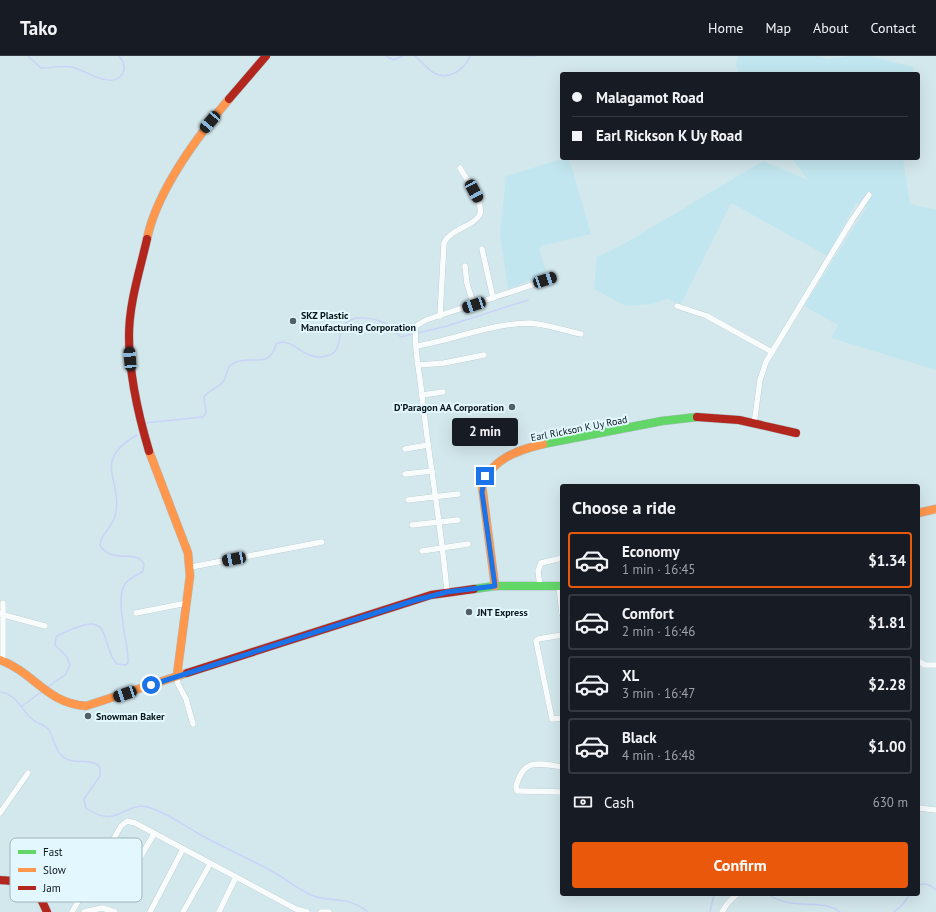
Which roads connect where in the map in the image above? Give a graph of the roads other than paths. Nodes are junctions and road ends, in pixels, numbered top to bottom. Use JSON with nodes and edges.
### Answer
{"nodes":[{"id":1,"x":266,"y":56,"type":"edge"},
{"id":2,"x":460,"y":168,"type":"dead end"},
{"id":3,"x":869,"y":195,"type":"dead end"},
{"id":4,"x":482,"y":250,"type":"dead end"},
{"id":5,"x":465,"y":266,"type":"dead end"},
{"id":6,"x":553,"y":278,"type":"dead end"},
{"id":7,"x":493,"y":298,"type":"junction"},
{"id":8,"x":474,"y":305,"type":"junction"},
{"id":9,"x":677,"y":306,"type":"dead end"},
{"id":10,"x":440,"y":316,"type":"junction"},
{"id":11,"x":581,"y":334,"type":"dead end"},
{"id":12,"x":417,"y":346,"type":"junction"},
{"id":13,"x":772,"y":352,"type":"junction"},
{"id":14,"x":484,"y":355,"type":"dead end"},
{"id":15,"x":419,"y":365,"type":"junction"},
{"id":16,"x":443,"y":392,"type":"dead end"},
{"id":17,"x":422,"y":395,"type":"junction"},
{"id":18,"x":754,"y":424,"type":"junction"},
{"id":19,"x":796,"y":433,"type":"dead end"},
{"id":20,"x":428,"y":445,"type":"junction"},
{"id":21,"x":404,"y":448,"type":"dead end"},
{"id":22,"x":432,"y":471,"type":"junction"},
{"id":23,"x":405,"y":474,"type":"dead end"},
{"id":24,"x":458,"y":494,"type":"dead end"},
{"id":25,"x":436,"y":496,"type":"junction"},
{"id":26,"x":408,"y":500,"type":"dead end"},
{"id":27,"x":936,"y":509,"type":"edge"},
{"id":28,"x":920,"y":513,"type":"edge"},
{"id":29,"x":458,"y":520,"type":"dead end"},
{"id":30,"x":440,"y":522,"type":"junction"},
{"id":31,"x":412,"y":525,"type":"dead end"},
{"id":32,"x":322,"y":542,"type":"dead end"},
{"id":33,"x":468,"y":544,"type":"dead end"},
{"id":34,"x":443,"y":547,"type":"junction"},
{"id":35,"x":422,"y":551,"type":"dead end"},
{"id":36,"x":560,"y":558,"type":"edge"},
{"id":37,"x":191,"y":567,"type":"junction"},
{"id":38,"x":495,"y":586,"type":"junction"},
{"id":39,"x":540,"y":586,"type":"junction"},
{"id":40,"x":560,"y":586,"type":"edge"},
{"id":41,"x":447,"y":592,"type":"junction"},
{"id":42,"x":3,"y":603,"type":"dead end"},
{"id":43,"x":187,"y":603,"type":"junction"},
{"id":44,"x":136,"y":613,"type":"dead end"},
{"id":45,"x":1,"y":614,"type":"edge"},
{"id":46,"x":45,"y":626,"type":"dead end"},
{"id":47,"x":560,"y":635,"type":"edge"},
{"id":48,"x":1,"y":637,"type":"edge"},
{"id":49,"x":2,"y":660,"type":"edge"},
{"id":50,"x":920,"y":662,"type":"edge"},
{"id":51,"x":936,"y":665,"type":"edge"},
{"id":52,"x":177,"y":675,"type":"junction"},
{"id":53,"x":560,"y":718,"type":"edge"},
{"id":54,"x":193,"y":724,"type":"dead end"},
{"id":55,"x":560,"y":767,"type":"edge"},
{"id":56,"x":28,"y":773,"type":"dead end"},
{"id":57,"x":560,"y":792,"type":"edge"},
{"id":58,"x":920,"y":808,"type":"edge"},
{"id":59,"x":936,"y":810,"type":"edge"},
{"id":60,"x":0,"y":813,"type":"edge"},
{"id":61,"x":154,"y":834,"type":"junction"},
{"id":62,"x":114,"y":838,"type":"edge"},
{"id":63,"x":183,"y":849,"type":"junction"},
{"id":64,"x":142,"y":854,"type":"edge"},
{"id":65,"x":210,"y":864,"type":"junction"},
{"id":66,"x":236,"y":877,"type":"junction"},
{"id":67,"x":0,"y":880,"type":"edge"},
{"id":68,"x":10,"y":880,"type":"edge"},
{"id":69,"x":735,"y":896,"type":"edge"},
{"id":70,"x":43,"y":902,"type":"edge"},
{"id":71,"x":78,"y":902,"type":"edge"},
{"id":72,"x":47,"y":912,"type":"edge"},
{"id":73,"x":72,"y":912,"type":"edge"},
{"id":74,"x":84,"y":912,"type":"edge"},
{"id":75,"x":115,"y":912,"type":"edge"},
{"id":76,"x":150,"y":912,"type":"edge"},
{"id":77,"x":183,"y":912,"type":"edge"},
{"id":78,"x":219,"y":912,"type":"edge"},
{"id":79,"x":307,"y":912,"type":"edge"},
{"id":80,"x":321,"y":912,"type":"edge"},
{"id":81,"x":329,"y":912,"type":"edge"},
{"id":82,"x":722,"y":912,"type":"edge"}],
"edges":[{"from":1,"to":37,"type":"street"},
{"from":2,"to":10,"type":"street"},
{"from":3,"to":13,"type":"street"},
{"from":4,"to":7,"type":"street"},
{"from":5,"to":8,"type":"street"},
{"from":6,"to":7,"type":"street"},
{"from":7,"to":8,"type":"street"},
{"from":8,"to":10,"type":"street"},
{"from":9,"to":13,"type":"street"},
{"from":10,"to":12,"type":"street"},
{"from":11,"to":12,"type":"street"},
{"from":12,"to":15,"type":"street"},
{"from":13,"to":18,"type":"street"},
{"from":14,"to":15,"type":"street"},
{"from":15,"to":17,"type":"street"},
{"from":16,"to":17,"type":"street"},
{"from":17,"to":20,"type":"street"},
{"from":18,"to":19,"type":"street","name":"Earl Rickson K Uy Road"},
{"from":18,"to":38,"type":"street","name":"Earl Rickson K Uy Road"},
{"from":20,"to":21,"type":"street"},
{"from":20,"to":22,"type":"street"},
{"from":22,"to":23,"type":"street"},
{"from":22,"to":25,"type":"street"},
{"from":24,"to":25,"type":"street"},
{"from":25,"to":26,"type":"street"},
{"from":25,"to":30,"type":"street"},
{"from":27,"to":28,"type":"street"},
{"from":29,"to":30,"type":"street"},
{"from":30,"to":31,"type":"street"},
{"from":30,"to":34,"type":"street"},
{"from":32,"to":37,"type":"street"},
{"from":33,"to":34,"type":"street"},
{"from":34,"to":35,"type":"street"},
{"from":34,"to":41,"type":"street"},
{"from":36,"to":39,"type":"street"},
{"from":37,"to":43,"type":"street"},
{"from":38,"to":39,"type":"street"},
{"from":38,"to":41,"type":"street"},
{"from":39,"to":40,"type":"street"},
{"from":41,"to":52,"type":"street"},
{"from":42,"to":45,"type":"street"},
{"from":43,"to":44,"type":"street"},
{"from":43,"to":52,"type":"street"},
{"from":45,"to":46,"type":"street"},
{"from":45,"to":48,"type":"street"},
{"from":47,"to":53,"type":"street"},
{"from":48,"to":49,"type":"street"},
{"from":49,"to":52,"type":"street"},
{"from":50,"to":51,"type":"street"},
{"from":52,"to":54,"type":"street"},
{"from":55,"to":57,"type":"street"},
{"from":56,"to":60,"type":"street"},
{"from":58,"to":59,"type":"street"},
{"from":61,"to":62,"type":"street"},
{"from":61,"to":63,"type":"street"},
{"from":61,"to":64,"type":"street"},
{"from":63,"to":65,"type":"street"},
{"from":63,"to":76,"type":"street"},
{"from":65,"to":66,"type":"street"},
{"from":65,"to":77,"type":"street"},
{"from":66,"to":78,"type":"street"},
{"from":66,"to":79,"type":"street"},
{"from":67,"to":68,"type":"street"},
{"from":69,"to":82,"type":"street"},
{"from":70,"to":72,"type":"street"},
{"from":71,"to":73,"type":"street"},
{"from":74,"to":75,"type":"street"},
{"from":80,"to":81,"type":"street"}]}
